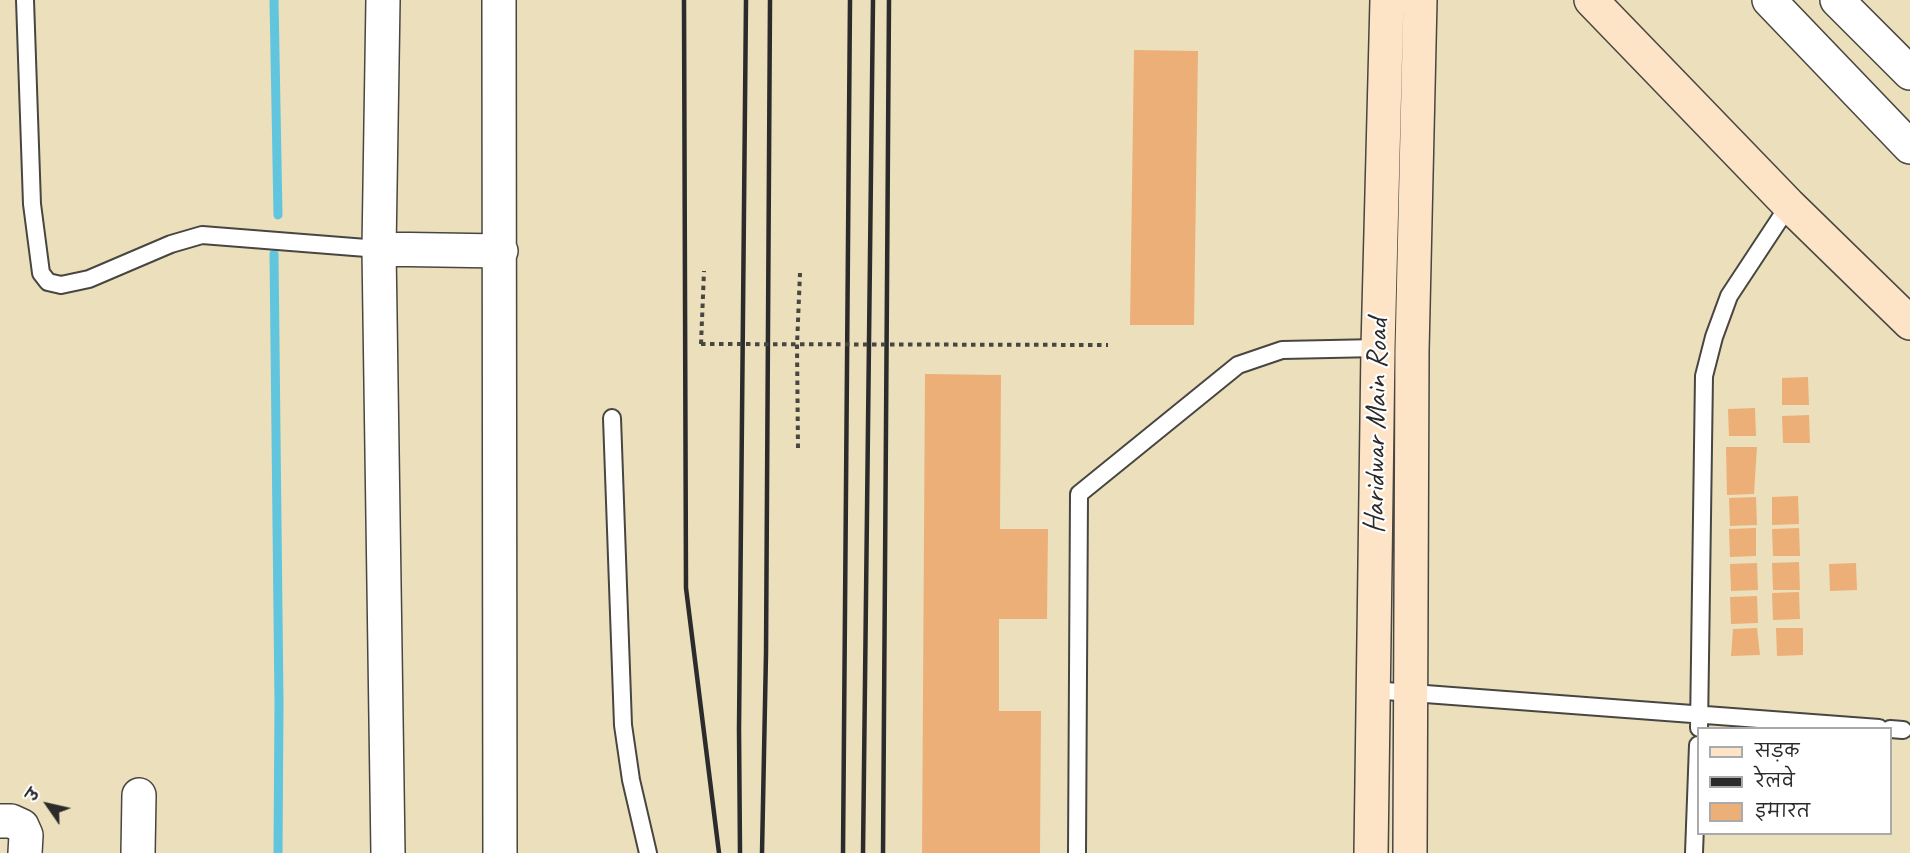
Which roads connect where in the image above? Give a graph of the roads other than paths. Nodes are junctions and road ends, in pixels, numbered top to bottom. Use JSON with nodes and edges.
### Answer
{"nodes":[{"id":1,"x":25,"y":0,"type":"edge"},
{"id":2,"x":383,"y":0,"type":"edge"},
{"id":3,"x":499,"y":0,"type":"edge"},
{"id":4,"x":1387,"y":0,"type":"edge"},
{"id":5,"x":1420,"y":0,"type":"edge"},
{"id":6,"x":1769,"y":0,"type":"edge"},
{"id":7,"x":1837,"y":0,"type":"edge"},
{"id":8,"x":1597,"y":3,"type":"edge"},
{"id":9,"x":1910,"y":73,"type":"edge"},
{"id":10,"x":1910,"y":147,"type":"edge"},
{"id":11,"x":1789,"y":205,"type":"junction"},
{"id":12,"x":379,"y":249,"type":"junction"},
{"id":13,"x":501,"y":251,"type":"junction"},
{"id":14,"x":1910,"y":323,"type":"edge"},
{"id":15,"x":1378,"y":348,"type":"junction"},
{"id":16,"x":612,"y":418,"type":"dead end"},
{"id":17,"x":1372,"y":690,"type":"junction"},
{"id":18,"x":1411,"y":693,"type":"junction"},
{"id":19,"x":1699,"y":722,"type":"edge"},
{"id":20,"x":1828,"y":727,"type":"edge"},
{"id":21,"x":1697,"y":772,"type":"edge"},
{"id":22,"x":139,"y":795,"type":"dead end"},
{"id":23,"x":0,"y":821,"type":"edge"},
{"id":24,"x":25,"y":853,"type":"edge"},
{"id":25,"x":138,"y":853,"type":"edge"},
{"id":26,"x":388,"y":853,"type":"edge"},
{"id":27,"x":500,"y":853,"type":"edge"},
{"id":28,"x":648,"y":853,"type":"edge"},
{"id":29,"x":1077,"y":853,"type":"edge"},
{"id":30,"x":1371,"y":853,"type":"edge"},
{"id":31,"x":1410,"y":853,"type":"edge"},
{"id":32,"x":1694,"y":853,"type":"edge"}],
"edges":[{"from":1,"to":12,"type":"lane"},
{"from":2,"to":12,"type":"street"},
{"from":3,"to":13,"type":"street"},
{"from":4,"to":15,"type":"main road","name":"Haridwar Main Road"},
{"from":5,"to":18,"type":"main road","name":"Haridwar Main Road"},
{"from":6,"to":10,"type":"street"},
{"from":7,"to":9,"type":"street"},
{"from":8,"to":11,"type":"main road"},
{"from":11,"to":14,"type":"main road"},
{"from":11,"to":19,"type":"lane"},
{"from":12,"to":13,"type":"street"},
{"from":12,"to":26,"type":"street"},
{"from":13,"to":27,"type":"street"},
{"from":15,"to":17,"type":"main road","name":"Haridwar Main Road"},
{"from":15,"to":29,"type":"lane"},
{"from":16,"to":28,"type":"lane"},
{"from":17,"to":18,"type":"lane"},
{"from":17,"to":30,"type":"main road","name":"Haridwar Main Road"},
{"from":18,"to":19,"type":"lane"},
{"from":18,"to":31,"type":"main road","name":"Haridwar Main Road"},
{"from":19,"to":20,"type":"lane"},
{"from":21,"to":32,"type":"lane"},
{"from":22,"to":25,"type":"street"},
{"from":23,"to":24,"type":"street"}]}
